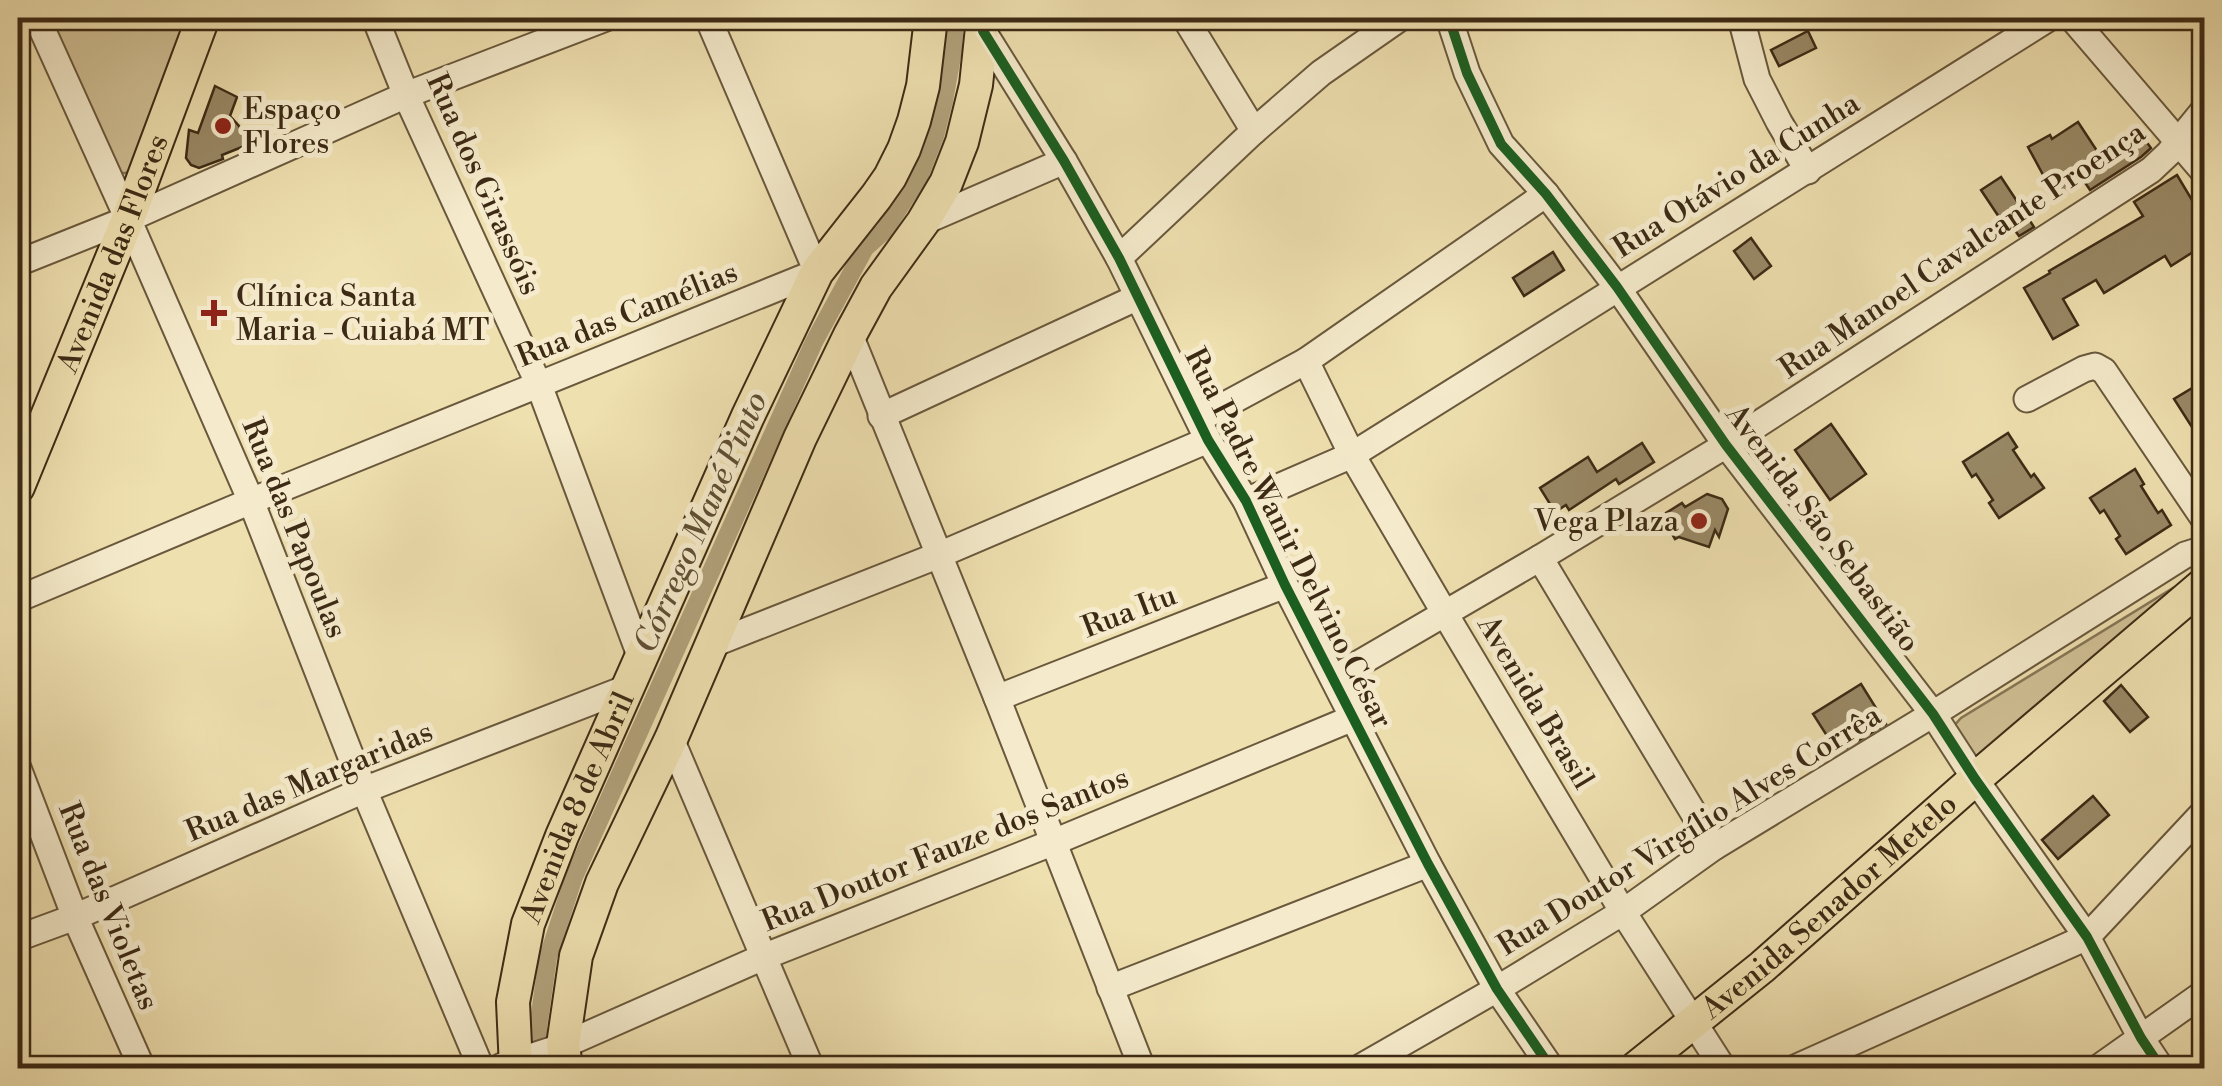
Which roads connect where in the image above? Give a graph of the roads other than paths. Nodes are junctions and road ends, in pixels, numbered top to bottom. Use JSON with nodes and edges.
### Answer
{"nodes":[{"id":1,"x":37,"y":18,"type":"edge"},
{"id":2,"x":203,"y":18,"type":"edge"},
{"id":3,"x":374,"y":18,"type":"edge"},
{"id":4,"x":606,"y":18,"type":"edge"},
{"id":5,"x":708,"y":18,"type":"edge"},
{"id":6,"x":932,"y":18,"type":"edge"},
{"id":7,"x":1184,"y":18,"type":"edge"},
{"id":8,"x":1400,"y":18,"type":"edge"},
{"id":9,"x":1449,"y":18,"type":"edge"},
{"id":10,"x":1742,"y":18,"type":"edge"},
{"id":11,"x":2049,"y":18,"type":"edge"},
{"id":12,"x":2072,"y":18,"type":"edge"},
{"id":13,"x":983,"y":24,"type":"edge"},
{"id":14,"x":406,"y":95,"type":"junction"},
{"id":15,"x":2204,"y":110,"type":"edge"},
{"id":16,"x":1254,"y":132,"type":"junction"},
{"id":17,"x":2178,"y":142,"type":"junction"},
{"id":18,"x":1064,"y":162,"type":"junction"},
{"id":19,"x":1808,"y":171,"type":"junction"},
{"id":20,"x":2204,"y":172,"type":"edge"},
{"id":21,"x":1546,"y":194,"type":"junction"},
{"id":22,"x":128,"y":219,"type":"junction"},
{"id":23,"x":924,"y":222,"type":"junction"},
{"id":24,"x":1120,"y":258,"type":"junction"},
{"id":25,"x":18,"y":262,"type":"edge"},
{"id":26,"x":817,"y":272,"type":"junction"},
{"id":27,"x":1616,"y":287,"type":"junction"},
{"id":28,"x":1138,"y":297,"type":"junction"},
{"id":29,"x":850,"y":335,"type":"junction"},
{"id":30,"x":1306,"y":361,"type":"junction"},
{"id":31,"x":539,"y":385,"type":"junction"},
{"id":32,"x":2027,"y":399,"type":"dead end"},
{"id":33,"x":881,"y":416,"type":"junction"},
{"id":34,"x":774,"y":427,"type":"junction"},
{"id":35,"x":1203,"y":429,"type":"junction"},
{"id":36,"x":1726,"y":445,"type":"junction"},
{"id":37,"x":1352,"y":455,"type":"junction"},
{"id":38,"x":18,"y":487,"type":"edge"},
{"id":39,"x":251,"y":501,"type":"junction"},
{"id":40,"x":1246,"y":501,"type":"junction"},
{"id":41,"x":2204,"y":520,"type":"edge"},
{"id":42,"x":2204,"y":549,"type":"edge"},
{"id":43,"x":938,"y":555,"type":"junction"},
{"id":44,"x":1540,"y":558,"type":"junction"},
{"id":45,"x":2204,"y":584,"type":"edge"},
{"id":46,"x":1285,"y":585,"type":"junction"},
{"id":47,"x":18,"y":599,"type":"edge"},
{"id":48,"x":1444,"y":612,"type":"junction"},
{"id":49,"x":714,"y":644,"type":"junction"},
{"id":50,"x":634,"y":673,"type":"junction"},
{"id":51,"x":1334,"y":678,"type":"junction"},
{"id":52,"x":998,"y":698,"type":"junction"},
{"id":53,"x":1934,"y":714,"type":"junction"},
{"id":54,"x":1353,"y":718,"type":"junction"},
{"id":55,"x":670,"y":740,"type":"junction"},
{"id":56,"x":18,"y":768,"type":"edge"},
{"id":57,"x":1974,"y":779,"type":"junction"},
{"id":58,"x":364,"y":790,"type":"junction"},
{"id":59,"x":2204,"y":812,"type":"edge"},
{"id":60,"x":1054,"y":842,"type":"junction"},
{"id":61,"x":1714,"y":847,"type":"junction"},
{"id":62,"x":1428,"y":864,"type":"junction"},
{"id":63,"x":1623,"y":912,"type":"junction"},
{"id":64,"x":75,"y":917,"type":"junction"},
{"id":65,"x":2087,"y":937,"type":"junction"},
{"id":66,"x":18,"y":938,"type":"edge"},
{"id":67,"x":763,"y":957,"type":"junction"},
{"id":68,"x":1110,"y":988,"type":"junction"},
{"id":69,"x":1498,"y":989,"type":"junction"},
{"id":70,"x":2204,"y":993,"type":"edge"},
{"id":71,"x":1694,"y":1022,"type":"junction"},
{"id":72,"x":2142,"y":1038,"type":"junction"},
{"id":73,"x":561,"y":1054,"type":"edge"},
{"id":74,"x":513,"y":1064,"type":"edge"},
{"id":75,"x":142,"y":1068,"type":"edge"},
{"id":76,"x":481,"y":1068,"type":"edge"},
{"id":77,"x":811,"y":1068,"type":"edge"},
{"id":78,"x":1142,"y":1068,"type":"edge"},
{"id":79,"x":1359,"y":1068,"type":"edge"},
{"id":80,"x":1551,"y":1068,"type":"edge"},
{"id":81,"x":1636,"y":1068,"type":"edge"},
{"id":82,"x":1723,"y":1068,"type":"edge"},
{"id":83,"x":1794,"y":1068,"type":"edge"},
{"id":84,"x":2098,"y":1068,"type":"edge"},
{"id":85,"x":2161,"y":1068,"type":"edge"}],
"edges":[{"from":1,"to":22,"type":"street","name":"Rua das Papoulas"},
{"from":2,"to":22,"type":"main road","name":"Avenida das Flores"},
{"from":3,"to":14,"type":"street","name":"Rua dos Girassóis"},
{"from":4,"to":14,"type":"street"},
{"from":5,"to":26,"type":"street"},
{"from":6,"to":26,"type":"main road","name":"Avenida 8 de Abril"},
{"from":7,"to":16,"type":"street"},
{"from":8,"to":16,"type":"street"},
{"from":9,"to":21,"type":"street","name":"Avenida São Sebastião"},
{"from":10,"to":19,"type":"street"},
{"from":11,"to":19,"type":"street","name":"Rua Otávio da Cunha"},
{"from":12,"to":17,"type":"street"},
{"from":13,"to":18,"type":"street","name":"Rua Padre Wanir Delvino César"},
{"from":13,"to":23,"type":"main road","name":"Avenida 8 de Abril"},
{"from":14,"to":22,"type":"street"},
{"from":14,"to":31,"type":"street","name":"Rua dos Girassóis"},
{"from":15,"to":17,"type":"street","name":"Rua Manoel Cavalcante Proença"},
{"from":16,"to":24,"type":"street"},
{"from":17,"to":20,"type":"street"},
{"from":17,"to":36,"type":"street","name":"Rua Manoel Cavalcante Proença"},
{"from":18,"to":23,"type":"street"},
{"from":18,"to":24,"type":"street","name":"Rua Padre Wanir Delvino César"},
{"from":19,"to":27,"type":"street","name":"Rua Otávio da Cunha"},
{"from":21,"to":27,"type":"street","name":"Avenida São Sebastião"},
{"from":21,"to":30,"type":"street"},
{"from":22,"to":25,"type":"street"},
{"from":22,"to":38,"type":"main road","name":"Avenida das Flores"},
{"from":22,"to":39,"type":"street","name":"Rua das Papoulas"},
{"from":23,"to":29,"type":"main road","name":"Avenida 8 de Abril"},
{"from":24,"to":28,"type":"street","name":"Rua Padre Wanir Delvino César"},
{"from":26,"to":31,"type":"street","name":"Rua das Camélias"},
{"from":26,"to":34,"type":"main road","name":"Avenida 8 de Abril"},
{"from":27,"to":36,"type":"street","name":"Avenida São Sebastião"},
{"from":27,"to":37,"type":"street","name":"Rua Otávio da Cunha"},
{"from":28,"to":33,"type":"street"},
{"from":28,"to":35,"type":"street","name":"Rua Padre Wanir Delvino César"},
{"from":29,"to":33,"type":"street"},
{"from":29,"to":34,"type":"main road","name":"Avenida 8 de Abril"},
{"from":30,"to":35,"type":"street"},
{"from":30,"to":37,"type":"street","name":"Avenida Brasil"},
{"from":31,"to":39,"type":"street","name":"Rua das Camélias"},
{"from":31,"to":50,"type":"street","name":"Rua dos Girassóis"},
{"from":32,"to":41,"type":"street"},
{"from":33,"to":43,"type":"street"},
{"from":34,"to":49,"type":"main road","name":"Avenida 8 de Abril"},
{"from":34,"to":50,"type":"main road","name":"Avenida 8 de Abril"},
{"from":35,"to":40,"type":"street","name":"Rua Padre Wanir Delvino César"},
{"from":35,"to":43,"type":"street"},
{"from":36,"to":44,"type":"street","name":"Rua Manoel Cavalcante Proença"},
{"from":36,"to":53,"type":"street","name":"Avenida São Sebastião"},
{"from":37,"to":40,"type":"street","name":"Rua Otávio da Cunha"},
{"from":37,"to":48,"type":"street","name":"Avenida Brasil"},
{"from":39,"to":47,"type":"street","name":"Rua das Camélias"},
{"from":39,"to":58,"type":"street","name":"Rua das Papoulas"},
{"from":40,"to":46,"type":"street","name":"Rua Padre Wanir Delvino César"},
{"from":42,"to":53,"type":"street","name":"Rua Doutor Virgílio Alves Corrêa"},
{"from":43,"to":49,"type":"street"},
{"from":43,"to":52,"type":"street"},
{"from":44,"to":48,"type":"street","name":"Rua Manoel Cavalcante Proença"},
{"from":44,"to":61,"type":"street"},
{"from":45,"to":57,"type":"main road","name":"Avenida Senador Metelo"},
{"from":46,"to":51,"type":"street","name":"Rua Padre Wanir Delvino César"},
{"from":46,"to":52,"type":"street","name":"Rua Itu"},
{"from":48,"to":51,"type":"street","name":"Rua Manoel Cavalcante Proença"},
{"from":48,"to":63,"type":"street","name":"Avenida Brasil"},
{"from":49,"to":55,"type":"main road","name":"Avenida 8 de Abril"},
{"from":50,"to":58,"type":"street","name":"Rua das Margaridas"},
{"from":50,"to":74,"type":"main road","name":"Avenida 8 de Abril"},
{"from":51,"to":54,"type":"street","name":"Rua Padre Wanir Delvino César"},
{"from":52,"to":60,"type":"street"},
{"from":53,"to":57,"type":"street","name":"Avenida São Sebastião"},
{"from":53,"to":61,"type":"street","name":"Rua Doutor Virgílio Alves Corrêa"},
{"from":54,"to":60,"type":"street","name":"Rua Doutor Fauze dos Santos"},
{"from":54,"to":62,"type":"street","name":"Rua Padre Wanir Delvino César"},
{"from":55,"to":67,"type":"street"},
{"from":55,"to":73,"type":"main road","name":"Avenida 8 de Abril"},
{"from":56,"to":64,"type":"street","name":"Rua das Violetas"},
{"from":57,"to":65,"type":"street","name":"Avenida São Sebastião"},
{"from":57,"to":71,"type":"main road","name":"Avenida Senador Metelo"},
{"from":58,"to":64,"type":"street","name":"Rua das Margaridas"},
{"from":58,"to":76,"type":"street","name":"Rua das Papoulas"},
{"from":59,"to":65,"type":"street"},
{"from":60,"to":67,"type":"street","name":"Rua Doutor Fauze dos Santos"},
{"from":60,"to":68,"type":"street"},
{"from":61,"to":63,"type":"street","name":"Rua Doutor Virgílio Alves Corrêa"},
{"from":62,"to":68,"type":"street"},
{"from":62,"to":69,"type":"street","name":"Rua Padre Wanir Delvino César"},
{"from":63,"to":69,"type":"street","name":"Rua Doutor Virgílio Alves Corrêa"},
{"from":63,"to":71,"type":"street","name":"Avenida Brasil"},
{"from":64,"to":66,"type":"street","name":"Rua das Margaridas"},
{"from":64,"to":75,"type":"street","name":"Rua das Violetas"},
{"from":65,"to":72,"type":"street","name":"Avenida São Sebastião"},
{"from":65,"to":83,"type":"street"},
{"from":67,"to":73,"type":"street","name":"Rua Doutor Fauze dos Santos"},
{"from":67,"to":77,"type":"street"},
{"from":68,"to":78,"type":"street"},
{"from":69,"to":79,"type":"street","name":"Rua Doutor Virgílio Alves Corrêa"},
{"from":69,"to":80,"type":"street","name":"Rua Padre Wanir Delvino César"},
{"from":70,"to":72,"type":"street"},
{"from":71,"to":81,"type":"main road","name":"Avenida Senador Metelo"},
{"from":71,"to":82,"type":"street","name":"Avenida Brasil"},
{"from":72,"to":84,"type":"street"},
{"from":72,"to":85,"type":"street","name":"Avenida São Sebastião"},
{"from":73,"to":74,"type":"street","name":"Rua Doutor Fauze dos Santos"}]}
